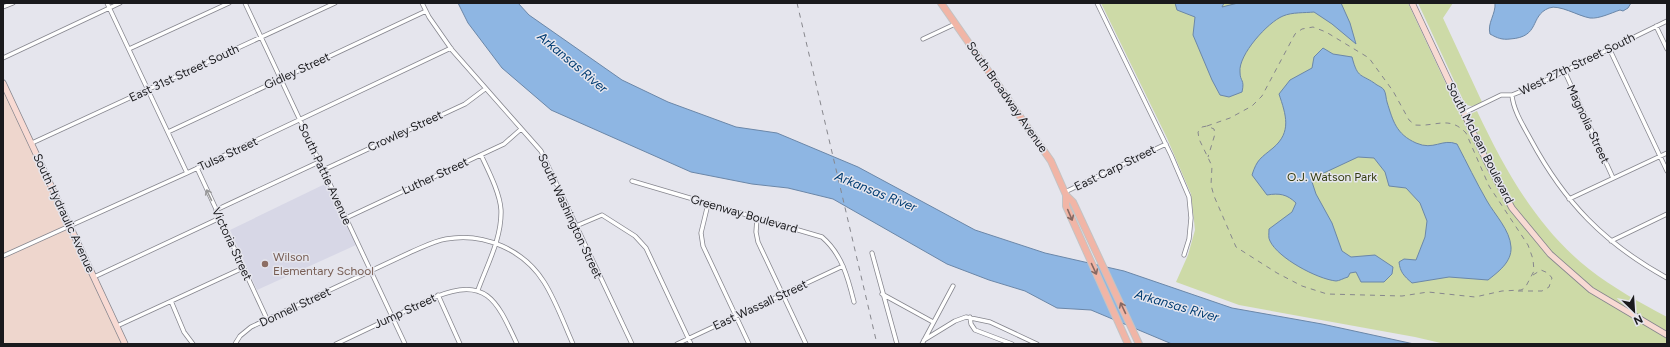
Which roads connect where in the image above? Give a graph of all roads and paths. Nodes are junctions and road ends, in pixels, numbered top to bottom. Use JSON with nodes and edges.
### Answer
{"nodes":[{"id":1,"x":13,"y":3,"type":"edge"},
{"id":2,"x":107,"y":3,"type":"edge"},
{"id":3,"x":120,"y":3,"type":"edge"},
{"id":4,"x":229,"y":3,"type":"edge"},
{"id":5,"x":245,"y":3,"type":"edge"},
{"id":6,"x":335,"y":3,"type":"edge"},
{"id":7,"x":422,"y":3,"type":"edge"},
{"id":8,"x":941,"y":3,"type":"edge"},
{"id":9,"x":1097,"y":3,"type":"edge"},
{"id":10,"x":1412,"y":3,"type":"edge"},
{"id":11,"x":3,"y":8,"type":"edge"},
{"id":12,"x":110,"y":8,"type":"junction"},
{"id":13,"x":426,"y":11,"type":"junction"},
{"id":14,"x":1667,"y":21,"type":"edge"},
{"id":15,"x":955,"y":24,"type":"junction"},
{"id":16,"x":1656,"y":26,"type":"junction"},
{"id":17,"x":261,"y":37,"type":"junction"},
{"id":18,"x":923,"y":39,"type":"dead end"},
{"id":19,"x":451,"y":48,"type":"junction"},
{"id":20,"x":1609,"y":48,"type":"junction"},
{"id":21,"x":129,"y":49,"type":"junction"},
{"id":22,"x":1667,"y":49,"type":"edge"},
{"id":23,"x":3,"y":58,"type":"edge"},
{"id":24,"x":1564,"y":70,"type":"junction"},
{"id":25,"x":280,"y":79,"type":"junction"},
{"id":26,"x":3,"y":83,"type":"edge"},
{"id":27,"x":485,"y":89,"type":"junction"},
{"id":28,"x":148,"y":90,"type":"junction"},
{"id":29,"x":1512,"y":95,"type":"junction"},
{"id":30,"x":1464,"y":112,"type":"junction"},
{"id":31,"x":300,"y":120,"type":"junction"},
{"id":32,"x":521,"y":129,"type":"junction"},
{"id":33,"x":168,"y":132,"type":"junction"},
{"id":34,"x":32,"y":143,"type":"junction"},
{"id":35,"x":1166,"y":144,"type":"junction"},
{"id":36,"x":1667,"y":152,"type":"edge"},
{"id":37,"x":481,"y":155,"type":"junction"},
{"id":38,"x":1660,"y":156,"type":"junction"},
{"id":39,"x":319,"y":162,"type":"junction"},
{"id":40,"x":197,"y":168,"type":"junction"},
{"id":41,"x":323,"y":170,"type":"junction"},
{"id":42,"x":1667,"y":171,"type":"edge"},
{"id":43,"x":187,"y":173,"type":"junction"},
{"id":44,"x":1613,"y":178,"type":"junction"},
{"id":45,"x":632,"y":181,"type":"dead end"},
{"id":46,"x":1065,"y":194,"type":"junction"},
{"id":47,"x":1569,"y":199,"type":"junction"},
{"id":48,"x":708,"y":204,"type":"junction"},
{"id":49,"x":216,"y":210,"type":"junction"},
{"id":50,"x":1667,"y":214,"type":"edge"},
{"id":51,"x":220,"y":218,"type":"junction"},
{"id":52,"x":346,"y":218,"type":"junction"},
{"id":53,"x":757,"y":218,"type":"junction"},
{"id":54,"x":70,"y":225,"type":"junction"},
{"id":55,"x":576,"y":226,"type":"junction"},
{"id":56,"x":1611,"y":241,"type":"junction"},
{"id":57,"x":495,"y":243,"type":"junction"},
{"id":58,"x":872,"y":253,"type":"dead end"},
{"id":59,"x":1184,"y":255,"type":"dead end"},
{"id":60,"x":3,"y":256,"type":"edge"},
{"id":61,"x":843,"y":266,"type":"junction"},
{"id":62,"x":243,"y":268,"type":"junction"},
{"id":63,"x":371,"y":271,"type":"junction"},
{"id":64,"x":94,"y":277,"type":"junction"},
{"id":65,"x":1667,"y":278,"type":"edge"},
{"id":66,"x":953,"y":286,"type":"dead end"},
{"id":67,"x":478,"y":290,"type":"junction"},
{"id":68,"x":782,"y":294,"type":"junction"},
{"id":69,"x":882,"y":294,"type":"junction"},
{"id":70,"x":438,"y":296,"type":"junction"},
{"id":71,"x":171,"y":301,"type":"junction"},
{"id":72,"x":854,"y":302,"type":"dead end"},
{"id":73,"x":736,"y":316,"type":"junction"},
{"id":74,"x":392,"y":317,"type":"junction"},
{"id":75,"x":970,"y":317,"type":"junction"},
{"id":76,"x":267,"y":319,"type":"junction"},
{"id":77,"x":933,"y":322,"type":"junction"},
{"id":78,"x":117,"y":326,"type":"junction"},
{"id":79,"x":1667,"y":335,"type":"edge"},
{"id":80,"x":688,"y":339,"type":"junction"},
{"id":81,"x":924,"y":340,"type":"junction"},
{"id":82,"x":125,"y":344,"type":"edge"},
{"id":83,"x":193,"y":344,"type":"edge"},
{"id":84,"x":235,"y":344,"type":"edge"},
{"id":85,"x":336,"y":344,"type":"edge"},
{"id":86,"x":405,"y":344,"type":"edge"},
{"id":87,"x":460,"y":344,"type":"edge"},
{"id":88,"x":517,"y":344,"type":"edge"},
{"id":89,"x":573,"y":344,"type":"edge"},
{"id":90,"x":632,"y":344,"type":"edge"},
{"id":91,"x":677,"y":344,"type":"edge"},
{"id":92,"x":691,"y":344,"type":"edge"},
{"id":93,"x":749,"y":344,"type":"edge"},
{"id":94,"x":806,"y":344,"type":"edge"},
{"id":95,"x":897,"y":344,"type":"edge"},
{"id":96,"x":922,"y":344,"type":"edge"},
{"id":97,"x":1012,"y":344,"type":"edge"},
{"id":98,"x":1037,"y":344,"type":"edge"},
{"id":99,"x":1128,"y":344,"type":"edge"},
{"id":100,"x":1139,"y":344,"type":"edge"}],
"edges":[{"from":1,"to":11,"type":"street"},
{"from":2,"to":12,"type":"street"},
{"from":3,"to":12,"type":"street"},
{"from":4,"to":21,"type":"street"},
{"from":5,"to":17,"type":"street","name":"South Pattie Avenue"},
{"from":6,"to":17,"type":"street","name":"East 31st Street South"},
{"from":7,"to":13,"type":"street","name":"South Washington Street"},
{"from":8,"to":15,"type":"main road","name":"South Broadway Avenue"},
{"from":9,"to":35,"type":"street"},
{"from":10,"to":30,"type":"main road","name":"South McLean Boulevard"},
{"from":12,"to":21,"type":"street"},
{"from":12,"to":23,"type":"street"},
{"from":13,"to":19,"type":"street","name":"South Washington Street"},
{"from":13,"to":25,"type":"street","name":"Gidley Street"},
{"from":14,"to":16,"type":"street","name":"West 27th Street South"},
{"from":15,"to":18,"type":"street"},
{"from":15,"to":46,"type":"main road","name":"South Broadway Avenue"},
{"from":16,"to":20,"type":"street","name":"West 27th Street South"},
{"from":16,"to":22,"type":"street"},
{"from":17,"to":25,"type":"street","name":"South Pattie Avenue"},
{"from":17,"to":28,"type":"street","name":"East 31st Street South"},
{"from":19,"to":27,"type":"street","name":"South Washington Street"},
{"from":19,"to":31,"type":"street","name":"Tulsa Street"},
{"from":20,"to":24,"type":"street","name":"West 27th Street South"},
{"from":20,"to":38,"type":"street"},
{"from":21,"to":28,"type":"street"},
{"from":24,"to":29,"type":"street","name":"West 27th Street South"},
{"from":24,"to":44,"type":"street","name":"Magnolia Street"},
{"from":25,"to":31,"type":"street","name":"South Pattie Avenue"},
{"from":25,"to":33,"type":"street","name":"Gidley Street"},
{"from":26,"to":34,"type":"main road","name":"South Hydraulic Avenue"},
{"from":27,"to":32,"type":"street","name":"South Washington Street"},
{"from":27,"to":41,"type":"street","name":"Crowley Street"},
{"from":28,"to":33,"type":"street"},
{"from":28,"to":34,"type":"street","name":"East 31st Street South"},
{"from":29,"to":30,"type":"street","name":"West 27th Street South"},
{"from":29,"to":47,"type":"street"},
{"from":30,"to":79,"type":"main road","name":"South McLean Boulevard"},
{"from":31,"to":39,"type":"street","name":"South Pattie Avenue"},
{"from":31,"to":40,"type":"street","name":"Tulsa Street"},
{"from":32,"to":37,"type":"street","name":"Luther Street"},
{"from":32,"to":55,"type":"street","name":"South Washington Street"},
{"from":33,"to":43,"type":"street"},
{"from":34,"to":54,"type":"main road","name":"South Hydraulic Avenue"},
{"from":35,"to":46,"type":"street","name":"East Carp Street"},
{"from":35,"to":59,"type":"street"},
{"from":36,"to":38,"type":"street"},
{"from":37,"to":52,"type":"street","name":"Luther Street"},
{"from":37,"to":57,"type":"street"},
{"from":38,"to":42,"type":"street"},
{"from":38,"to":44,"type":"street"},
{"from":39,"to":41,"type":"street","name":"South Pattie Avenue"},
{"from":39,"to":49,"type":"street"},
{"from":40,"to":43,"type":"street","name":"Tulsa Street"},
{"from":49,"to":40,"type":"street","name":"Victoria Street","one_way":true},
{"from":41,"to":52,"type":"street","name":"South Pattie Avenue"},
{"from":43,"to":54,"type":"street","name":"Tulsa Street"},
{"from":44,"to":47,"type":"street"},
{"from":45,"to":48,"type":"street","name":"Greenway Boulevard"},
{"from":46,"to":99,"type":"main road","name":"South Broadway Avenue","one_way":true},
{"from":100,"to":46,"type":"main road","name":"South Broadway Avenue","one_way":true},
{"from":47,"to":56,"type":"street"},
{"from":48,"to":53,"type":"street","name":"Greenway Boulevard"},
{"from":48,"to":73,"type":"street"},
{"from":49,"to":51,"type":"street","name":"Victoria Street"},
{"from":50,"to":56,"type":"street"},
{"from":51,"to":62,"type":"street","name":"Victoria Street"},
{"from":51,"to":64,"type":"street"},
{"from":52,"to":63,"type":"street","name":"South Pattie Avenue"},
{"from":53,"to":61,"type":"street","name":"Greenway Boulevard"},
{"from":53,"to":68,"type":"street"},
{"from":54,"to":60,"type":"street","name":"Tulsa Street"},
{"from":54,"to":64,"type":"main road","name":"South Hydraulic Avenue"},
{"from":55,"to":80,"type":"street"},
{"from":55,"to":90,"type":"street","name":"South Washington Street"},
{"from":56,"to":65,"type":"street"},
{"from":57,"to":63,"type":"street","name":"Donnell Street"},
{"from":57,"to":67,"type":"street"},
{"from":57,"to":89,"type":"street","name":"Donnell Street"},
{"from":58,"to":69,"type":"street"},
{"from":61,"to":68,"type":"street","name":"East Wassall Street"},
{"from":61,"to":72,"type":"street","name":"Greenway Boulevard"},
{"from":62,"to":71,"type":"street"},
{"from":62,"to":76,"type":"street","name":"Victoria Street"},
{"from":63,"to":74,"type":"street","name":"South Pattie Avenue"},
{"from":63,"to":76,"type":"street","name":"Donnell Street"},
{"from":64,"to":78,"type":"main road","name":"South Hydraulic Avenue"},
{"from":66,"to":77,"type":"street"},
{"from":67,"to":70,"type":"street","name":"Jump Street"},
{"from":67,"to":88,"type":"street"},
{"from":68,"to":73,"type":"street","name":"East Wassall Street"},
{"from":68,"to":94,"type":"street"},
{"from":69,"to":77,"type":"street"},
{"from":69,"to":95,"type":"street"},
{"from":70,"to":74,"type":"street","name":"Jump Street"},
{"from":70,"to":87,"type":"street"},
{"from":71,"to":78,"type":"street"},
{"from":71,"to":83,"type":"street"},
{"from":73,"to":80,"type":"street","name":"East Wassall Street"},
{"from":73,"to":93,"type":"street"},
{"from":74,"to":85,"type":"street","name":"Jump Street"},
{"from":74,"to":86,"type":"street","name":"South Pattie Avenue"},
{"from":75,"to":81,"type":"street"},
{"from":75,"to":97,"type":"street"},
{"from":75,"to":98,"type":"street"},
{"from":76,"to":84,"type":"street","name":"Donnell Street"},
{"from":77,"to":81,"type":"street"},
{"from":78,"to":82,"type":"main road","name":"South Hydraulic Avenue"},
{"from":80,"to":91,"type":"street","name":"East Wassall Street"},
{"from":80,"to":92,"type":"street"},
{"from":81,"to":96,"type":"street"}]}
